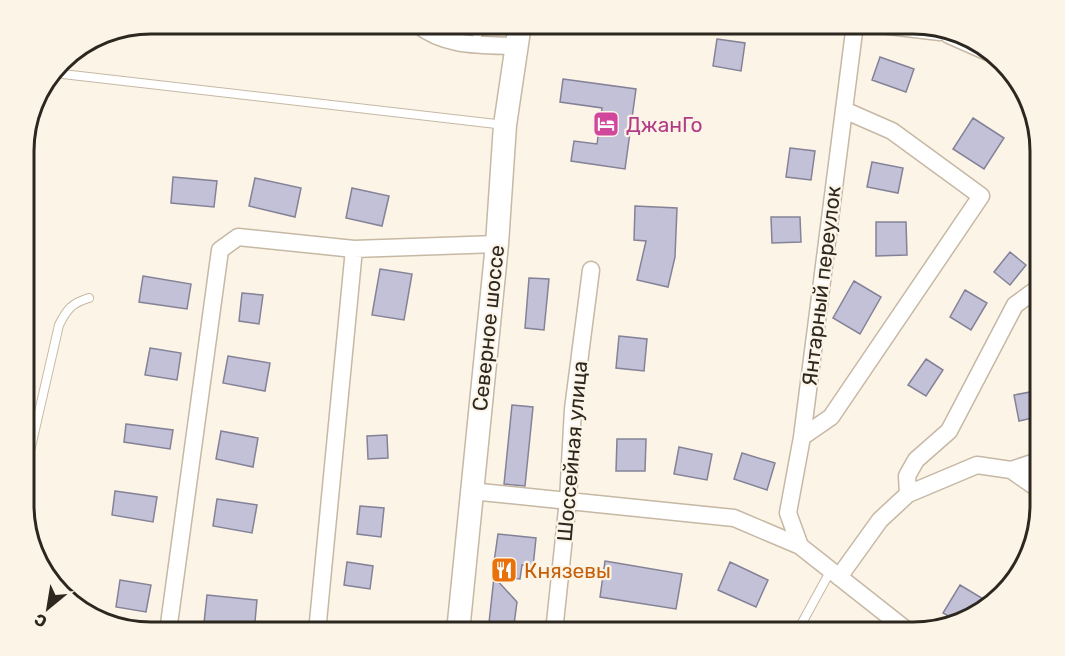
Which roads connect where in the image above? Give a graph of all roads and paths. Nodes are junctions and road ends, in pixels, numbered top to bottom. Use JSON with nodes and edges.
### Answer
{"nodes":[{"id":1,"x":436,"y":34,"type":"edge"},
{"id":2,"x":478,"y":34,"type":"edge"},
{"id":3,"x":518,"y":34,"type":"edge"},
{"id":4,"x":854,"y":34,"type":"edge"},
{"id":5,"x":476,"y":44,"type":"junction"},
{"id":6,"x":516,"y":46,"type":"junction"},
{"id":7,"x":64,"y":74,"type":"edge"},
{"id":8,"x":844,"y":110,"type":"junction"},
{"id":9,"x":505,"y":125,"type":"junction"},
{"id":10,"x":498,"y":244,"type":"junction"},
{"id":11,"x":354,"y":249,"type":"junction"},
{"id":12,"x":591,"y":270,"type":"dead end"},
{"id":13,"x":1030,"y":294,"type":"edge"},
{"id":14,"x":89,"y":298,"type":"dead end"},
{"id":15,"x":34,"y":433,"type":"edge"},
{"id":16,"x":802,"y":437,"type":"junction"},
{"id":17,"x":1030,"y":464,"type":"edge"},
{"id":18,"x":1011,"y":470,"type":"junction"},
{"id":19,"x":1030,"y":483,"type":"edge"},
{"id":20,"x":471,"y":491,"type":"junction"},
{"id":21,"x":908,"y":494,"type":"junction"},
{"id":22,"x":568,"y":500,"type":"junction"},
{"id":23,"x":800,"y":546,"type":"junction"},
{"id":24,"x":835,"y":574,"type":"junction"},
{"id":25,"x":555,"y":621,"type":"edge"},
{"id":26,"x":804,"y":621,"type":"edge"},
{"id":27,"x":895,"y":621,"type":"edge"},
{"id":28,"x":169,"y":622,"type":"edge"},
{"id":29,"x":318,"y":622,"type":"edge"},
{"id":30,"x":459,"y":622,"type":"edge"}],
"edges":[{"from":1,"to":5,"type":"street"},
{"from":2,"to":5,"type":"lane"},
{"from":3,"to":6,"type":"main road","name":"Северное шоссе"},
{"from":4,"to":8,"type":"street","name":"Янтарный переулок"},
{"from":5,"to":6,"type":"street"},
{"from":6,"to":9,"type":"main road","name":"Северное шоссе"},
{"from":7,"to":9,"type":"lane"},
{"from":8,"to":16,"type":"street","name":"Янтарный переулок"},
{"from":8,"to":16,"type":"street"},
{"from":9,"to":10,"type":"main road","name":"Северное шоссе"},
{"from":10,"to":11,"type":"street"},
{"from":10,"to":20,"type":"main road","name":"Северное шоссе"},
{"from":11,"to":28,"type":"street"},
{"from":11,"to":29,"type":"street"},
{"from":12,"to":22,"type":"street","name":"Шоссейная улица"},
{"from":13,"to":21,"type":"street"},
{"from":14,"to":15,"type":"lane"},
{"from":16,"to":23,"type":"street","name":"Янтарный переулок"},
{"from":17,"to":18,"type":"street"},
{"from":18,"to":19,"type":"street"},
{"from":18,"to":21,"type":"street"},
{"from":20,"to":22,"type":"street"},
{"from":20,"to":30,"type":"main road","name":"Северное шоссе"},
{"from":21,"to":24,"type":"street"},
{"from":22,"to":23,"type":"street"},
{"from":22,"to":25,"type":"street","name":"Шоссейная улица"},
{"from":23,"to":24,"type":"street"},
{"from":24,"to":26,"type":"lane"},
{"from":24,"to":27,"type":"street"}]}
